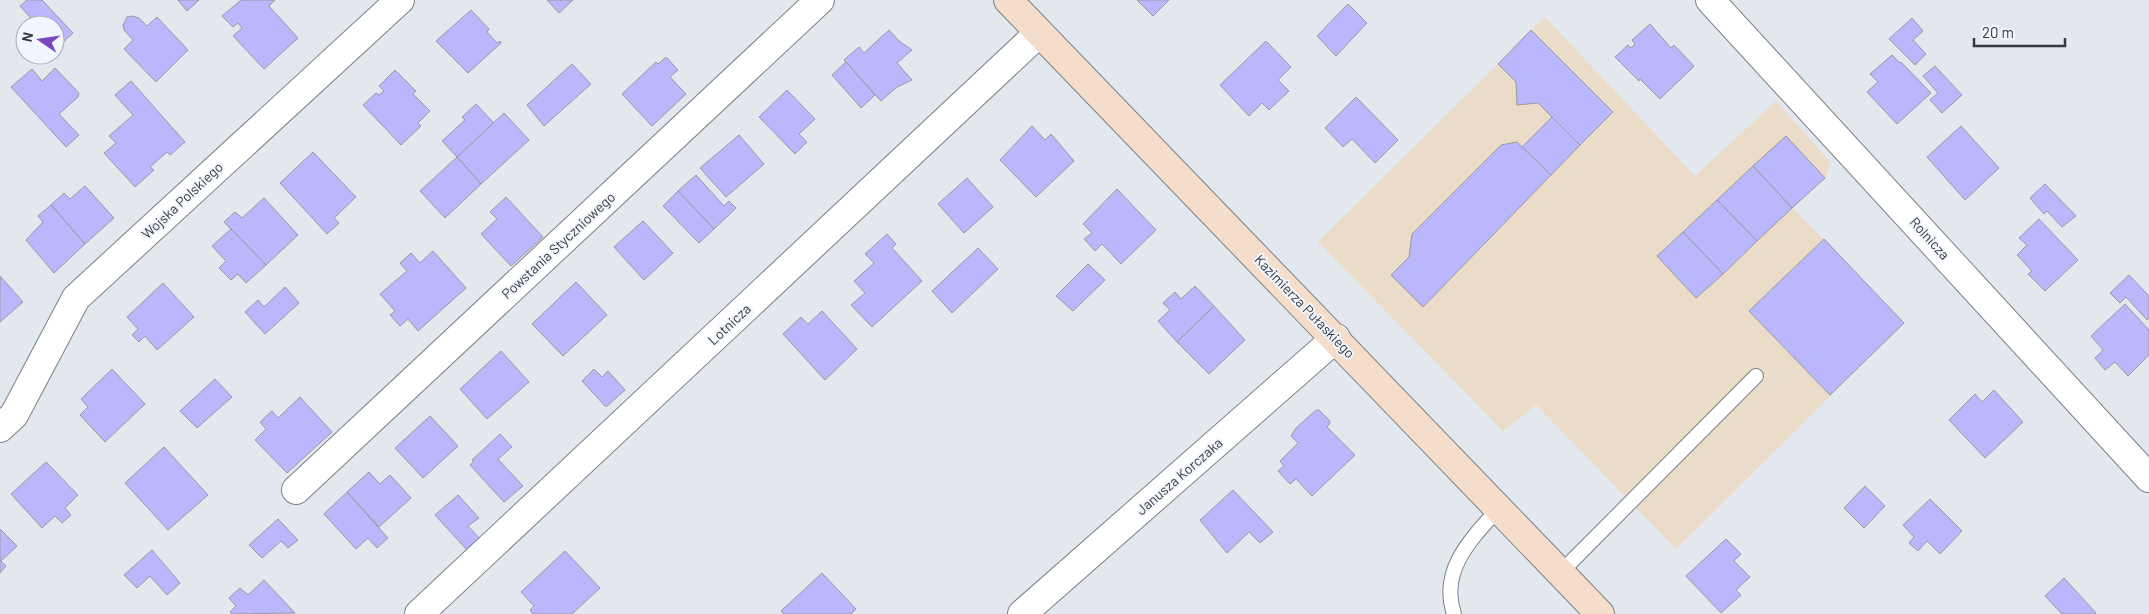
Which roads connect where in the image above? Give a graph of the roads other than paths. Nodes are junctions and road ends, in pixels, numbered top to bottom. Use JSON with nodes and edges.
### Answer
{"nodes":[{"id":1,"x":400,"y":0,"type":"edge"},
{"id":2,"x":820,"y":0,"type":"edge"},
{"id":3,"x":1008,"y":0,"type":"edge"},
{"id":4,"x":1710,"y":0,"type":"edge"},
{"id":5,"x":1039,"y":33,"type":"junction"},
{"id":6,"x":1336,"y":338,"type":"junction"},
{"id":7,"x":1756,"y":376,"type":"dead end"},
{"id":8,"x":0,"y":428,"type":"edge"},
{"id":9,"x":2149,"y":478,"type":"edge"},
{"id":10,"x":296,"y":490,"type":"dead end"},
{"id":11,"x":1499,"y":508,"type":"junction"},
{"id":12,"x":1560,"y":573,"type":"junction"},
{"id":13,"x":420,"y":614,"type":"edge"},
{"id":14,"x":1022,"y":614,"type":"edge"},
{"id":15,"x":1454,"y":614,"type":"edge"},
{"id":16,"x":1600,"y":614,"type":"edge"}],
"edges":[{"from":1,"to":8,"type":"street","name":"Wojska Polskiego"},
{"from":2,"to":10,"type":"street","name":"Powstania Styczniowego"},
{"from":3,"to":5,"type":"main road","name":"Kazimierza Pułaskiego"},
{"from":4,"to":9,"type":"street","name":"Rolnicza"},
{"from":5,"to":6,"type":"main road","name":"Kazimierza Pułaskiego"},
{"from":5,"to":13,"type":"street","name":"Lotnicza"},
{"from":6,"to":11,"type":"main road","name":"Kazimierza Pułaskiego"},
{"from":6,"to":14,"type":"street","name":"Janusza Korczaka"},
{"from":7,"to":12,"type":"lane"},
{"from":11,"to":12,"type":"main road","name":"Kazimierza Pułaskiego"},
{"from":11,"to":15,"type":"lane"},
{"from":12,"to":16,"type":"main road","name":"Kazimierza Pułaskiego"}]}
